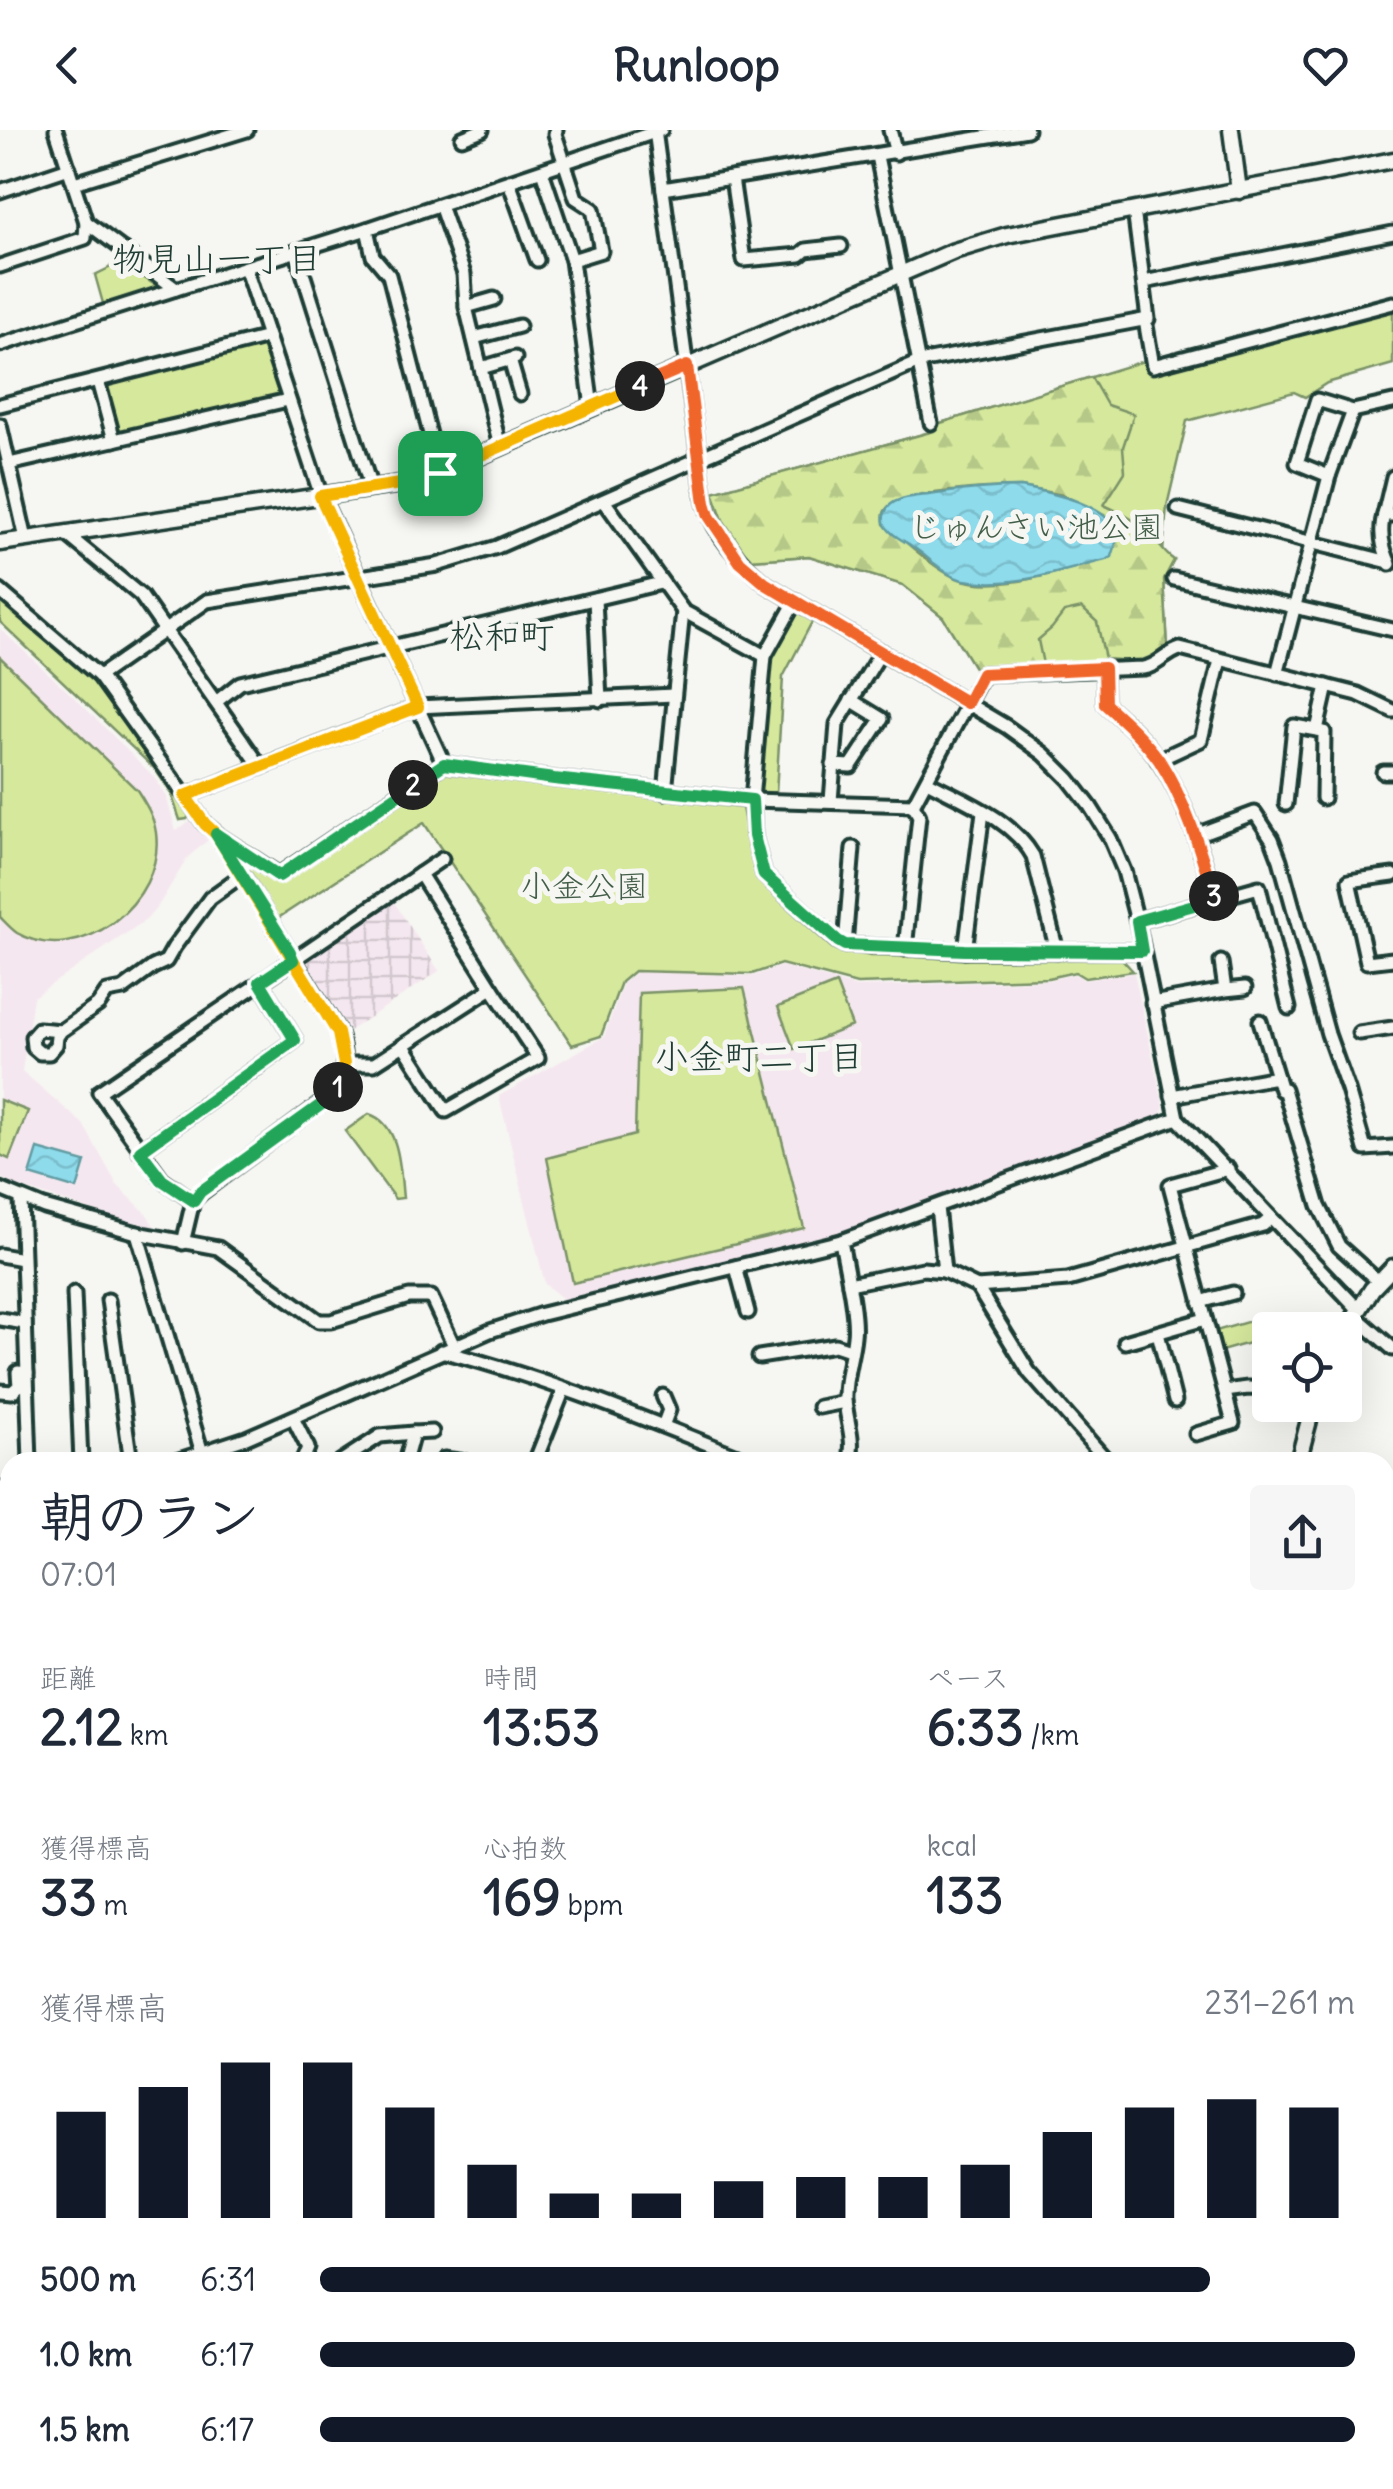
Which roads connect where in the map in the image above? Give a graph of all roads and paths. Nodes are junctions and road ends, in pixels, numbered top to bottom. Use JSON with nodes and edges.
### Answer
{"nodes":[{"id":1,"x":56,"y":130,"type":"edge"},
{"id":2,"x":246,"y":130,"type":"edge"},
{"id":3,"x":482,"y":130,"type":"edge"},
{"id":4,"x":556,"y":130,"type":"edge"},
{"id":5,"x":657,"y":130,"type":"edge"},
{"id":6,"x":890,"y":130,"type":"edge"},
{"id":7,"x":1028,"y":130,"type":"edge"},
{"id":8,"x":1230,"y":130,"type":"edge"},
{"id":9,"x":462,"y":138,"type":"dead end"},
{"id":10,"x":896,"y":153,"type":"junction"},
{"id":11,"x":878,"y":156,"type":"junction"},
{"id":12,"x":1393,"y":160,"type":"edge"},
{"id":13,"x":565,"y":163,"type":"junction"},
{"id":14,"x":69,"y":168,"type":"junction"},
{"id":15,"x":542,"y":171,"type":"junction"},
{"id":16,"x":732,"y":178,"type":"junction"},
{"id":17,"x":509,"y":182,"type":"junction"},
{"id":18,"x":74,"y":184,"type":"junction"},
{"id":19,"x":663,"y":189,"type":"junction"},
{"id":20,"x":0,"y":191,"type":"edge"},
{"id":21,"x":1239,"y":191,"type":"junction"},
{"id":22,"x":440,"y":204,"type":"junction"},
{"id":23,"x":1134,"y":210,"type":"junction"},
{"id":24,"x":86,"y":222,"type":"junction"},
{"id":25,"x":367,"y":229,"type":"junction"},
{"id":26,"x":1393,"y":233,"type":"edge"},
{"id":27,"x":841,"y":246,"type":"dead end"},
{"id":28,"x":296,"y":252,"type":"junction"},
{"id":29,"x":536,"y":260,"type":"dead end"},
{"id":30,"x":572,"y":260,"type":"junction"},
{"id":31,"x":0,"y":266,"type":"edge"},
{"id":32,"x":246,"y":267,"type":"junction"},
{"id":33,"x":902,"y":274,"type":"junction"},
{"id":34,"x":1144,"y":282,"type":"junction"},
{"id":35,"x":176,"y":290,"type":"junction"},
{"id":36,"x":494,"y":299,"type":"dead end"},
{"id":37,"x":1393,"y":303,"type":"edge"},
{"id":38,"x":466,"y":306,"type":"junction"},
{"id":39,"x":1146,"y":320,"type":"junction"},
{"id":40,"x":518,"y":326,"type":"dead end"},
{"id":41,"x":268,"y":337,"type":"junction"},
{"id":42,"x":474,"y":338,"type":"junction"},
{"id":43,"x":0,"y":346,"type":"edge"},
{"id":44,"x":919,"y":362,"type":"junction"},
{"id":45,"x":687,"y":366,"type":"junction"},
{"id":46,"x":481,"y":368,"type":"junction"},
{"id":47,"x":98,"y":381,"type":"junction"},
{"id":48,"x":520,"y":394,"type":"dead end"},
{"id":49,"x":288,"y":400,"type":"junction"},
{"id":50,"x":1393,"y":402,"type":"edge"},
{"id":51,"x":0,"y":406,"type":"edge"},
{"id":52,"x":592,"y":407,"type":"junction"},
{"id":53,"x":1354,"y":411,"type":"junction"},
{"id":54,"x":931,"y":422,"type":"dead end"},
{"id":55,"x":0,"y":426,"type":"edge"},
{"id":56,"x":114,"y":440,"type":"junction"},
{"id":57,"x":500,"y":448,"type":"junction"},
{"id":58,"x":698,"y":458,"type":"junction"},
{"id":59,"x":10,"y":464,"type":"junction"},
{"id":60,"x":440,"y":473,"type":"junction"},
{"id":61,"x":1329,"y":476,"type":"junction"},
{"id":62,"x":1393,"y":478,"type":"edge"},
{"id":63,"x":370,"y":488,"type":"junction"},
{"id":64,"x":320,"y":496,"type":"junction"},
{"id":65,"x":605,"y":502,"type":"junction"},
{"id":66,"x":1178,"y":509,"type":"dead end"},
{"id":67,"x":1389,"y":515,"type":"edge"},
{"id":68,"x":66,"y":533,"type":"junction"},
{"id":69,"x":26,"y":539,"type":"junction"},
{"id":70,"x":1311,"y":542,"type":"junction"},
{"id":71,"x":0,"y":543,"type":"edge"},
{"id":72,"x":1391,"y":566,"type":"edge"},
{"id":73,"x":357,"y":578,"type":"junction"},
{"id":74,"x":1174,"y":579,"type":"dead end"},
{"id":75,"x":661,"y":583,"type":"junction"},
{"id":76,"x":0,"y":591,"type":"edge"},
{"id":77,"x":595,"y":599,"type":"junction"},
{"id":78,"x":795,"y":602,"type":"junction"},
{"id":79,"x":1294,"y":608,"type":"junction"},
{"id":80,"x":682,"y":610,"type":"junction"},
{"id":81,"x":164,"y":630,"type":"junction"},
{"id":82,"x":1393,"y":630,"type":"edge"},
{"id":83,"x":390,"y":649,"type":"junction"},
{"id":84,"x":881,"y":652,"type":"junction"},
{"id":85,"x":764,"y":656,"type":"junction"},
{"id":86,"x":1220,"y":660,"type":"junction"},
{"id":87,"x":1104,"y":668,"type":"junction"},
{"id":88,"x":1277,"y":674,"type":"junction"},
{"id":89,"x":99,"y":676,"type":"junction"},
{"id":90,"x":1327,"y":686,"type":"junction"},
{"id":91,"x":674,"y":695,"type":"junction"},
{"id":92,"x":600,"y":700,"type":"junction"},
{"id":93,"x":852,"y":700,"type":"junction"},
{"id":94,"x":216,"y":702,"type":"junction"},
{"id":95,"x":967,"y":703,"type":"junction"},
{"id":96,"x":418,"y":707,"type":"junction"},
{"id":97,"x":1393,"y":710,"type":"edge"},
{"id":98,"x":1317,"y":730,"type":"junction"},
{"id":99,"x":1158,"y":760,"type":"junction"},
{"id":100,"x":444,"y":764,"type":"junction"},
{"id":101,"x":833,"y":766,"type":"junction"},
{"id":102,"x":261,"y":768,"type":"junction"},
{"id":103,"x":928,"y":781,"type":"junction"},
{"id":104,"x":665,"y":792,"type":"junction"},
{"id":105,"x":185,"y":796,"type":"junction"},
{"id":106,"x":1322,"y":798,"type":"dead end"},
{"id":107,"x":752,"y":800,"type":"junction"},
{"id":108,"x":831,"y":801,"type":"junction"},
{"id":109,"x":1286,"y":804,"type":"dead end"},
{"id":110,"x":913,"y":805,"type":"junction"},
{"id":111,"x":984,"y":812,"type":"junction"},
{"id":112,"x":216,"y":834,"type":"junction"},
{"id":113,"x":1196,"y":835,"type":"junction"},
{"id":114,"x":853,"y":848,"type":"dead end"},
{"id":115,"x":442,"y":859,"type":"dead end"},
{"id":116,"x":420,"y":874,"type":"junction"},
{"id":117,"x":242,"y":875,"type":"junction"},
{"id":118,"x":1393,"y":875,"type":"edge"},
{"id":119,"x":1215,"y":899,"type":"junction"},
{"id":120,"x":1137,"y":921,"type":"junction"},
{"id":121,"x":845,"y":945,"type":"junction"},
{"id":122,"x":905,"y":949,"type":"junction"},
{"id":123,"x":965,"y":950,"type":"junction"},
{"id":124,"x":1057,"y":951,"type":"junction"},
{"id":125,"x":1142,"y":951,"type":"junction"},
{"id":126,"x":1393,"y":959,"type":"edge"},
{"id":127,"x":293,"y":960,"type":"junction"},
{"id":128,"x":1220,"y":962,"type":"dead end"},
{"id":129,"x":260,"y":982,"type":"junction"},
{"id":130,"x":492,"y":988,"type":"junction"},
{"id":131,"x":1246,"y":988,"type":"dead end"},
{"id":132,"x":1225,"y":990,"type":"junction"},
{"id":133,"x":1152,"y":1002,"type":"junction"},
{"id":134,"x":1289,"y":1008,"type":"dead end"},
{"id":135,"x":1260,"y":1021,"type":"dead end"},
{"id":136,"x":1393,"y":1028,"type":"edge"},
{"id":137,"x":60,"y":1031,"type":"dead end"},
{"id":138,"x":1359,"y":1033,"type":"dead end"},
{"id":139,"x":404,"y":1046,"type":"junction"},
{"id":140,"x":344,"y":1064,"type":"junction"},
{"id":141,"x":1277,"y":1077,"type":"junction"},
{"id":142,"x":1172,"y":1096,"type":"junction"},
{"id":143,"x":1178,"y":1118,"type":"junction"},
{"id":144,"x":1393,"y":1146,"type":"edge"},
{"id":145,"x":140,"y":1151,"type":"junction"},
{"id":146,"x":1228,"y":1169,"type":"junction"},
{"id":147,"x":0,"y":1189,"type":"edge"},
{"id":148,"x":21,"y":1199,"type":"junction"},
{"id":149,"x":194,"y":1201,"type":"junction"},
{"id":150,"x":938,"y":1206,"type":"junction"},
{"id":151,"x":1271,"y":1218,"type":"junction"},
{"id":152,"x":137,"y":1232,"type":"junction"},
{"id":153,"x":841,"y":1241,"type":"junction"},
{"id":154,"x":183,"y":1242,"type":"junction"},
{"id":155,"x":1186,"y":1248,"type":"junction"},
{"id":156,"x":0,"y":1255,"type":"edge"},
{"id":157,"x":22,"y":1259,"type":"junction"},
{"id":158,"x":736,"y":1267,"type":"junction"},
{"id":159,"x":1393,"y":1268,"type":"edge"},
{"id":160,"x":944,"y":1270,"type":"junction"},
{"id":161,"x":1378,"y":1282,"type":"junction"},
{"id":162,"x":849,"y":1284,"type":"junction"},
{"id":163,"x":977,"y":1287,"type":"junction"},
{"id":164,"x":74,"y":1293,"type":"dead end"},
{"id":165,"x":1233,"y":1293,"type":"dead end"},
{"id":166,"x":108,"y":1300,"type":"dead end"},
{"id":167,"x":1200,"y":1302,"type":"junction"},
{"id":168,"x":748,"y":1312,"type":"dead end"},
{"id":169,"x":1356,"y":1312,"type":"edge"},
{"id":170,"x":1358,"y":1312,"type":"edge"},
{"id":171,"x":1362,"y":1318,"type":"edge"},
{"id":172,"x":1206,"y":1319,"type":"junction"},
{"id":173,"x":0,"y":1320,"type":"edge"},
{"id":174,"x":25,"y":1323,"type":"junction"},
{"id":175,"x":1158,"y":1332,"type":"junction"},
{"id":176,"x":1124,"y":1342,"type":"dead end"},
{"id":177,"x":448,"y":1348,"type":"junction"},
{"id":178,"x":1393,"y":1349,"type":"edge"},
{"id":179,"x":850,"y":1350,"type":"junction"},
{"id":180,"x":759,"y":1357,"type":"dead end"},
{"id":181,"x":27,"y":1373,"type":"junction"},
{"id":182,"x":564,"y":1389,"type":"junction"},
{"id":183,"x":1252,"y":1390,"type":"edge"},
{"id":184,"x":0,"y":1391,"type":"edge"},
{"id":185,"x":1225,"y":1391,"type":"junction"},
{"id":186,"x":663,"y":1396,"type":"dead end"},
{"id":187,"x":1175,"y":1401,"type":"dead end"},
{"id":188,"x":845,"y":1402,"type":"junction"},
{"id":189,"x":819,"y":1406,"type":"dead end"},
{"id":190,"x":293,"y":1418,"type":"junction"},
{"id":191,"x":1309,"y":1422,"type":"edge"},
{"id":192,"x":663,"y":1426,"type":"junction"},
{"id":193,"x":432,"y":1432,"type":"dead end"},
{"id":194,"x":414,"y":1433,"type":"junction"},
{"id":195,"x":1196,"y":1434,"type":"dead end"},
{"id":196,"x":30,"y":1452,"type":"edge"},
{"id":197,"x":81,"y":1452,"type":"edge"},
{"id":198,"x":130,"y":1452,"type":"edge"},
{"id":199,"x":201,"y":1452,"type":"edge"},
{"id":200,"x":208,"y":1452,"type":"edge"},
{"id":201,"x":307,"y":1452,"type":"edge"},
{"id":202,"x":355,"y":1452,"type":"edge"},
{"id":203,"x":408,"y":1452,"type":"edge"},
{"id":204,"x":539,"y":1452,"type":"edge"},
{"id":205,"x":727,"y":1452,"type":"edge"},
{"id":206,"x":852,"y":1452,"type":"edge"},
{"id":207,"x":1099,"y":1452,"type":"edge"},
{"id":208,"x":1301,"y":1452,"type":"edge"}],
"edges":[{"from":1,"to":14,"type":"street"},
{"from":2,"to":18,"type":"street"},
{"from":3,"to":9,"type":"street"},
{"from":4,"to":13,"type":"street"},
{"from":5,"to":13,"type":"street"},
{"from":5,"to":19,"type":"street"},
{"from":6,"to":10,"type":"street"},
{"from":7,"to":10,"type":"street"},
{"from":8,"to":21,"type":"street"},
{"from":10,"to":11,"type":"street"},
{"from":11,"to":16,"type":"street"},
{"from":11,"to":33,"type":"street"},
{"from":12,"to":21,"type":"street"},
{"from":13,"to":15,"type":"street"},
{"from":13,"to":30,"type":"street"},
{"from":14,"to":18,"type":"street"},
{"from":14,"to":20,"type":"street"},
{"from":15,"to":17,"type":"street"},
{"from":15,"to":30,"type":"street"},
{"from":16,"to":19,"type":"street"},
{"from":16,"to":27,"type":"street"},
{"from":17,"to":22,"type":"street"},
{"from":17,"to":29,"type":"street"},
{"from":18,"to":24,"type":"street"},
{"from":19,"to":45,"type":"street"},
{"from":21,"to":23,"type":"street"},
{"from":22,"to":25,"type":"street"},
{"from":22,"to":38,"type":"street"},
{"from":23,"to":33,"type":"street"},
{"from":23,"to":34,"type":"street"},
{"from":24,"to":31,"type":"street"},
{"from":24,"to":35,"type":"street"},
{"from":25,"to":28,"type":"street"},
{"from":25,"to":60,"type":"street"},
{"from":26,"to":34,"type":"street"},
{"from":28,"to":32,"type":"street"},
{"from":28,"to":63,"type":"street"},
{"from":30,"to":52,"type":"street"},
{"from":32,"to":35,"type":"street"},
{"from":32,"to":41,"type":"street"},
{"from":33,"to":44,"type":"street"},
{"from":33,"to":45,"type":"street"},
{"from":34,"to":39,"type":"street"},
{"from":35,"to":43,"type":"street"},
{"from":36,"to":38,"type":"street"},
{"from":37,"to":39,"type":"street"},
{"from":38,"to":42,"type":"street"},
{"from":39,"to":44,"type":"street"},
{"from":40,"to":42,"type":"street"},
{"from":41,"to":47,"type":"street"},
{"from":41,"to":49,"type":"street"},
{"from":42,"to":46,"type":"street"},
{"from":44,"to":54,"type":"street"},
{"from":44,"to":58,"type":"street"},
{"from":45,"to":52,"type":"street"},
{"from":45,"to":58,"type":"street"},
{"from":46,"to":48,"type":"street"},
{"from":46,"to":57,"type":"street"},
{"from":47,"to":51,"type":"street"},
{"from":47,"to":56,"type":"street"},
{"from":49,"to":56,"type":"street"},
{"from":49,"to":64,"type":"street"},
{"from":50,"to":53,"type":"street"},
{"from":52,"to":57,"type":"street"},
{"from":53,"to":61,"type":"street"},
{"from":53,"to":61,"type":"street"},
{"from":55,"to":59,"type":"street"},
{"from":56,"to":59,"type":"street"},
{"from":57,"to":60,"type":"street"},
{"from":58,"to":65,"type":"street"},
{"from":58,"to":78,"type":"street"},
{"from":59,"to":69,"type":"street"},
{"from":60,"to":63,"type":"street"},
{"from":61,"to":70,"type":"street"},
{"from":62,"to":67,"type":"street"},
{"from":63,"to":64,"type":"street"},
{"from":64,"to":68,"type":"street"},
{"from":64,"to":73,"type":"street"},
{"from":65,"to":73,"type":"street"},
{"from":65,"to":75,"type":"street"},
{"from":66,"to":70,"type":"street"},
{"from":67,"to":72,"type":"street"},
{"from":68,"to":69,"type":"street"},
{"from":68,"to":81,"type":"street"},
{"from":69,"to":71,"type":"street"},
{"from":70,"to":72,"type":"street"},
{"from":70,"to":79,"type":"street"},
{"from":73,"to":81,"type":"street"},
{"from":73,"to":83,"type":"street"},
{"from":74,"to":79,"type":"street"},
{"from":75,"to":77,"type":"street"},
{"from":75,"to":80,"type":"street"},
{"from":76,"to":89,"type":"street"},
{"from":77,"to":83,"type":"street"},
{"from":77,"to":92,"type":"street"},
{"from":78,"to":84,"type":"street"},
{"from":78,"to":85,"type":"street"},
{"from":79,"to":82,"type":"street"},
{"from":79,"to":88,"type":"street"},
{"from":80,"to":85,"type":"street"},
{"from":80,"to":91,"type":"street"},
{"from":81,"to":89,"type":"street"},
{"from":81,"to":94,"type":"street"},
{"from":83,"to":94,"type":"street"},
{"from":83,"to":96,"type":"street"},
{"from":84,"to":93,"type":"street"},
{"from":84,"to":95,"type":"street"},
{"from":85,"to":107,"type":"street"},
{"from":86,"to":87,"type":"street"},
{"from":86,"to":88,"type":"street"},
{"from":86,"to":99,"type":"street"},
{"from":87,"to":95,"type":"street"},
{"from":87,"to":99,"type":"street"},
{"from":88,"to":90,"type":"street"},
{"from":89,"to":105,"type":"street"},
{"from":90,"to":97,"type":"street"},
{"from":90,"to":98,"type":"street"},
{"from":91,"to":92,"type":"street"},
{"from":91,"to":104,"type":"street"},
{"from":92,"to":96,"type":"street"},
{"from":93,"to":101,"type":"street"},
{"from":93,"to":101,"type":"street"},
{"from":94,"to":102,"type":"street"},
{"from":95,"to":103,"type":"street"},
{"from":95,"to":120,"type":"street"},
{"from":96,"to":100,"type":"street"},
{"from":96,"to":102,"type":"street"},
{"from":98,"to":106,"type":"street"},
{"from":98,"to":109,"type":"street"},
{"from":99,"to":113,"type":"street"},
{"from":100,"to":104,"type":"street"},
{"from":100,"to":112,"type":"street"},
{"from":101,"to":108,"type":"street"},
{"from":102,"to":105,"type":"street"},
{"from":103,"to":110,"type":"street"},
{"from":103,"to":111,"type":"street"},
{"from":104,"to":107,"type":"street"},
{"from":105,"to":112,"type":"street"},
{"from":107,"to":108,"type":"street"},
{"from":107,"to":121,"type":"street"},
{"from":108,"to":110,"type":"street"},
{"from":110,"to":122,"type":"street"},
{"from":111,"to":123,"type":"street"},
{"from":111,"to":124,"type":"street"},
{"from":112,"to":117,"type":"street"},
{"from":113,"to":119,"type":"street"},
{"from":113,"to":144,"type":"street"},
{"from":114,"to":121,"type":"street"},
{"from":115,"to":116,"type":"street"},
{"from":116,"to":127,"type":"street"},
{"from":116,"to":130,"type":"street"},
{"from":117,"to":127,"type":"street"},
{"from":117,"to":137,"type":"street"},
{"from":118,"to":126,"type":"street"},
{"from":119,"to":120,"type":"street"},
{"from":119,"to":134,"type":"street"},
{"from":120,"to":125,"type":"street"},
{"from":121,"to":122,"type":"street"},
{"from":122,"to":123,"type":"street"},
{"from":123,"to":124,"type":"street"},
{"from":124,"to":125,"type":"street"},
{"from":125,"to":133,"type":"street"},
{"from":127,"to":129,"type":"street"},
{"from":127,"to":140,"type":"street"},
{"from":128,"to":132,"type":"street"},
{"from":129,"to":145,"type":"street"},
{"from":129,"to":145,"type":"street"},
{"from":130,"to":139,"type":"street"},
{"from":130,"to":139,"type":"street"},
{"from":131,"to":132,"type":"street"},
{"from":132,"to":133,"type":"street"},
{"from":133,"to":142,"type":"street"},
{"from":135,"to":141,"type":"street"},
{"from":136,"to":138,"type":"street"},
{"from":139,"to":140,"type":"street"},
{"from":140,"to":149,"type":"street"},
{"from":141,"to":142,"type":"street"},
{"from":141,"to":161,"type":"street"},
{"from":142,"to":143,"type":"street"},
{"from":143,"to":146,"type":"street"},
{"from":143,"to":150,"type":"street"},
{"from":145,"to":149,"type":"street"},
{"from":146,"to":151,"type":"street"},
{"from":146,"to":155,"type":"street"},
{"from":147,"to":148,"type":"street"},
{"from":148,"to":152,"type":"street"},
{"from":148,"to":157,"type":"street"},
{"from":149,"to":154,"type":"street"},
{"from":150,"to":153,"type":"street"},
{"from":150,"to":160,"type":"street"},
{"from":151,"to":155,"type":"street"},
{"from":151,"to":169,"type":"street"},
{"from":152,"to":154,"type":"street"},
{"from":152,"to":199,"type":"street"},
{"from":153,"to":158,"type":"street"},
{"from":153,"to":162,"type":"street"},
{"from":154,"to":177,"type":"street"},
{"from":155,"to":163,"type":"street"},
{"from":155,"to":167,"type":"street"},
{"from":156,"to":157,"type":"street"},
{"from":157,"to":174,"type":"street"},
{"from":158,"to":168,"type":"street"},
{"from":158,"to":177,"type":"street"},
{"from":159,"to":161,"type":"street"},
{"from":160,"to":162,"type":"street"},
{"from":160,"to":163,"type":"street"},
{"from":161,"to":170,"type":"street"},
{"from":162,"to":179,"type":"street"},
{"from":163,"to":207,"type":"street"},
{"from":164,"to":197,"type":"street"},
{"from":165,"to":167,"type":"street"},
{"from":166,"to":198,"type":"street"},
{"from":167,"to":172,"type":"street"},
{"from":171,"to":178,"type":"street"},
{"from":172,"to":175,"type":"street"},
{"from":172,"to":185,"type":"street"},
{"from":173,"to":174,"type":"street"},
{"from":174,"to":181,"type":"street"},
{"from":175,"to":176,"type":"street"},
{"from":175,"to":187,"type":"street"},
{"from":177,"to":182,"type":"street"},
{"from":177,"to":190,"type":"street"},
{"from":179,"to":180,"type":"street"},
{"from":179,"to":188,"type":"street"},
{"from":181,"to":184,"type":"street"},
{"from":181,"to":196,"type":"street"},
{"from":182,"to":192,"type":"street"},
{"from":182,"to":204,"type":"street"},
{"from":183,"to":185,"type":"street"},
{"from":185,"to":195,"type":"street"},
{"from":186,"to":192,"type":"street"},
{"from":188,"to":189,"type":"street"},
{"from":188,"to":206,"type":"street"},
{"from":190,"to":200,"type":"street"},
{"from":190,"to":201,"type":"street"},
{"from":191,"to":208,"type":"street"},
{"from":192,"to":205,"type":"street"},
{"from":193,"to":194,"type":"street"},
{"from":194,"to":202,"type":"street"},
{"from":194,"to":203,"type":"street"}]}
